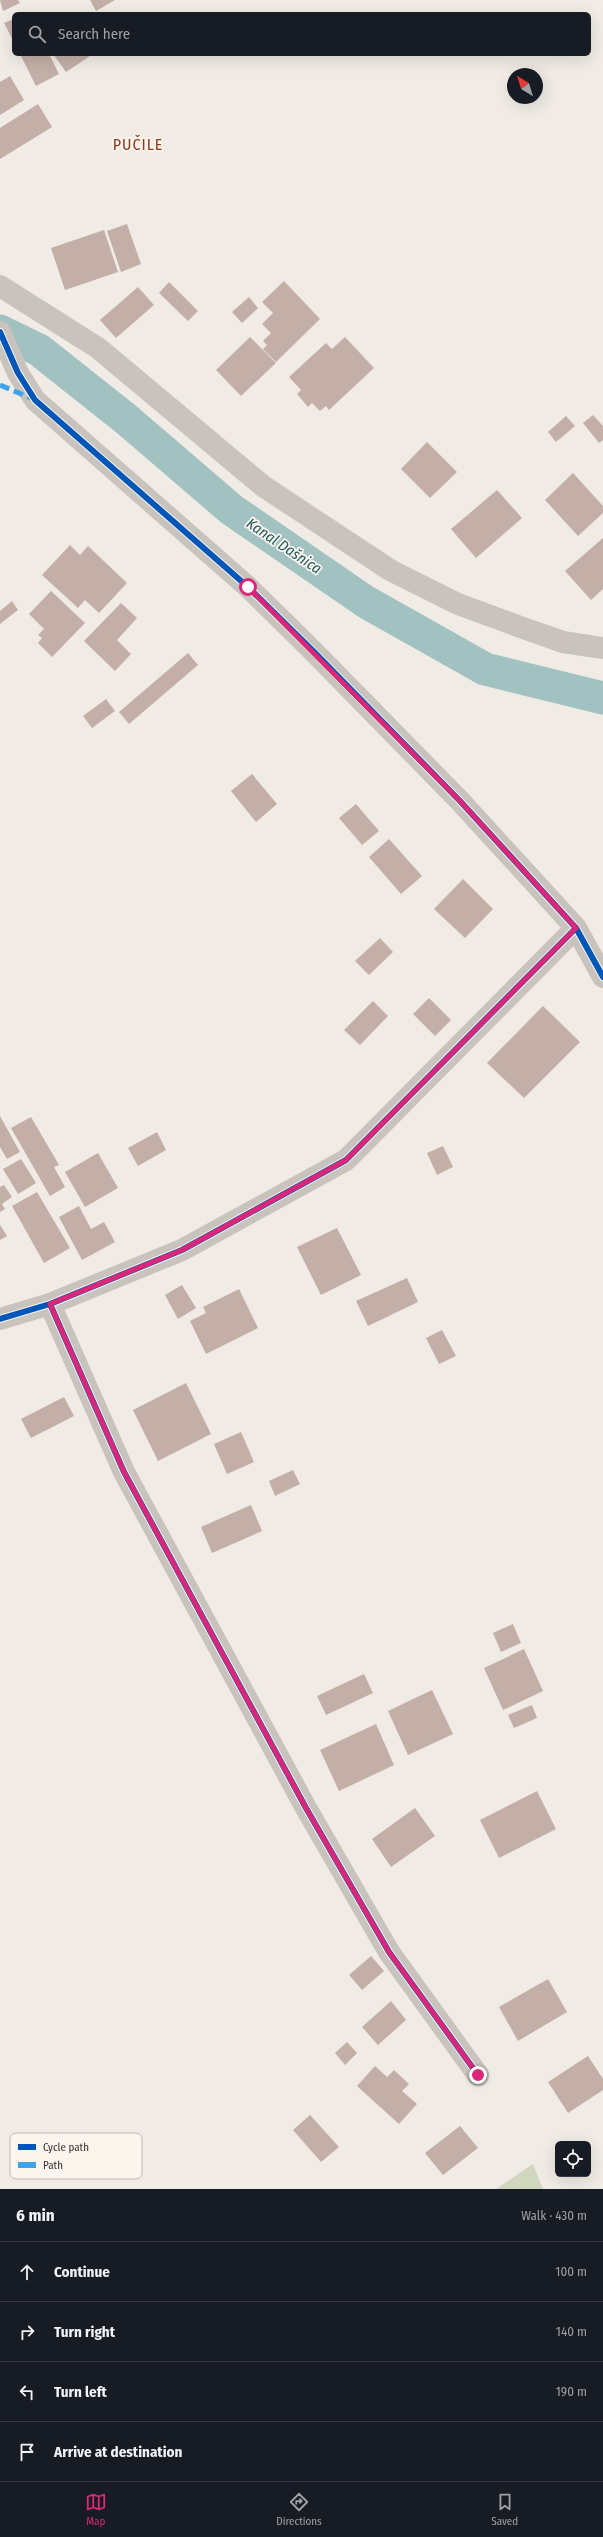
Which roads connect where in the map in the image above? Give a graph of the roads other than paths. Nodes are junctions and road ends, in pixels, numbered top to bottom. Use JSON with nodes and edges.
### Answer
{"nodes":[{"id":1,"x":0,"y":286,"type":"edge"},
{"id":2,"x":0,"y":332,"type":"edge"},
{"id":3,"x":603,"y":648,"type":"edge"},
{"id":4,"x":576,"y":928,"type":"junction"},
{"id":5,"x":603,"y":977,"type":"edge"},
{"id":6,"x":50,"y":1304,"type":"junction"},
{"id":7,"x":0,"y":1319,"type":"edge"},
{"id":8,"x":478,"y":2075,"type":"dead end"}],
"edges":[{"from":1,"to":3,"type":"street"},
{"from":2,"to":4,"type":"street"},
{"from":4,"to":5,"type":"street"},
{"from":4,"to":6,"type":"street"},
{"from":6,"to":7,"type":"street"},
{"from":6,"to":8,"type":"street"}]}
